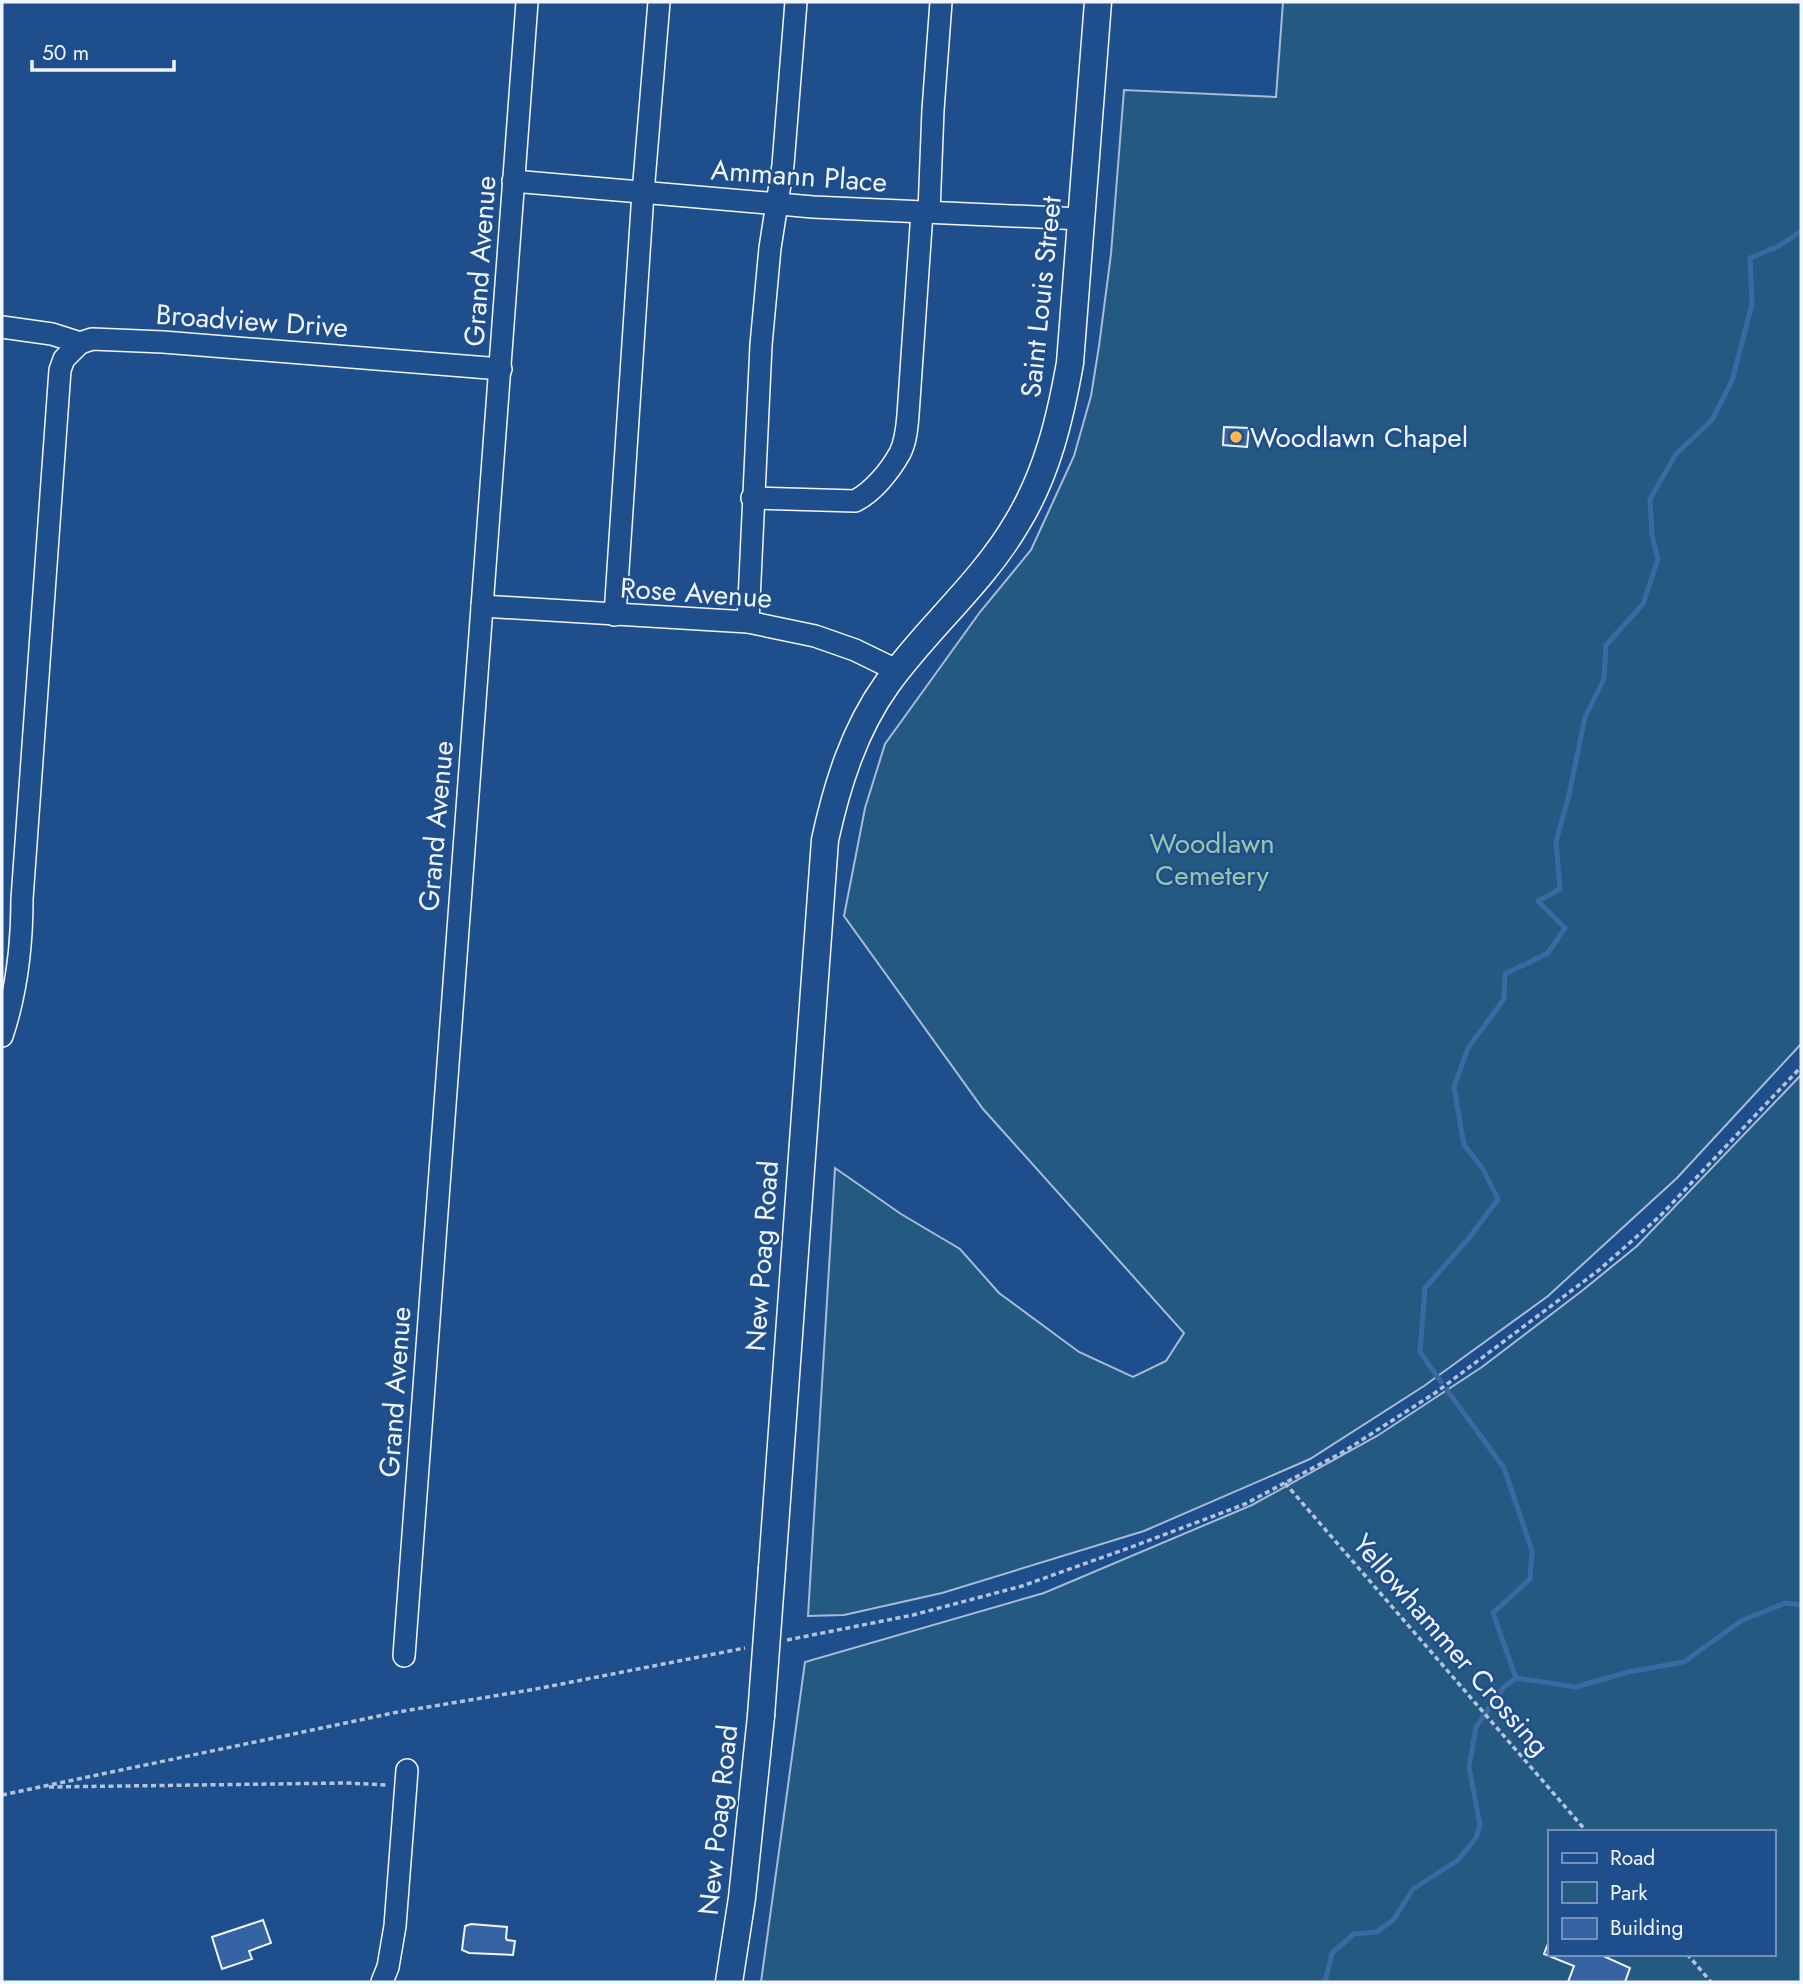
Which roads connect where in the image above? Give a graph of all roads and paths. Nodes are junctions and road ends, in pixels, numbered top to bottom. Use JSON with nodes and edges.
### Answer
{"nodes":[{"id":1,"x":527,"y":2,"type":"edge"},
{"id":2,"x":659,"y":2,"type":"edge"},
{"id":3,"x":796,"y":2,"type":"edge"},
{"id":4,"x":941,"y":2,"type":"edge"},
{"id":5,"x":1098,"y":2,"type":"edge"},
{"id":6,"x":513,"y":181,"type":"junction"},
{"id":7,"x":643,"y":193,"type":"junction"},
{"id":8,"x":778,"y":204,"type":"junction"},
{"id":9,"x":926,"y":212,"type":"junction"},
{"id":10,"x":1082,"y":219,"type":"junction"},
{"id":11,"x":2,"y":327,"type":"edge"},
{"id":12,"x":80,"y":343,"type":"junction"},
{"id":13,"x":501,"y":369,"type":"junction"},
{"id":14,"x":752,"y":498,"type":"junction"},
{"id":15,"x":977,"y":578,"type":"joint"},
{"id":16,"x":482,"y":606,"type":"junction"},
{"id":17,"x":615,"y":615,"type":"junction"},
{"id":18,"x":748,"y":622,"type":"junction"},
{"id":19,"x":898,"y":671,"type":"junction"},
{"id":20,"x":2,"y":1036,"type":"edge"},
{"id":21,"x":1801,"y":1067,"type":"edge"},
{"id":22,"x":1285,"y":1483,"type":"junction"},
{"id":23,"x":780,"y":1641,"type":"dead end"},
{"id":24,"x":753,"y":1646,"type":"dead end"},
{"id":25,"x":404,"y":1656,"type":"dead end"},
{"id":26,"x":407,"y":1770,"type":"dead end"},
{"id":27,"x":39,"y":1787,"type":"junction"},
{"id":28,"x":406,"y":1793,"type":"junction"},
{"id":29,"x":2,"y":1795,"type":"edge"},
{"id":30,"x":1585,"y":1830,"type":"edge"},
{"id":31,"x":1689,"y":1956,"type":"edge"},
{"id":32,"x":382,"y":1982,"type":"edge"},
{"id":33,"x":729,"y":1982,"type":"edge"},
{"id":34,"x":1711,"y":1982,"type":"edge"}],
"edges":[{"from":1,"to":6,"type":"street","name":"Grand Avenue"},
{"from":2,"to":7,"type":"street"},
{"from":3,"to":8,"type":"street"},
{"from":4,"to":9,"type":"street"},
{"from":5,"to":10,"type":"main road","name":"Saint Louis Street"},
{"from":6,"to":7,"type":"street","name":"Ammann Place"},
{"from":6,"to":13,"type":"street","name":"Grand Avenue"},
{"from":7,"to":8,"type":"street","name":"Ammann Place"},
{"from":7,"to":17,"type":"street"},
{"from":8,"to":9,"type":"street","name":"Ammann Place"},
{"from":8,"to":14,"type":"street"},
{"from":9,"to":10,"type":"street","name":"Ammann Place"},
{"from":9,"to":14,"type":"street"},
{"from":10,"to":15,"type":"main road","name":"Saint Louis Street"},
{"from":11,"to":12,"type":"street","name":"Broadview Drive"},
{"from":12,"to":13,"type":"street","name":"Broadview Drive"},
{"from":12,"to":20,"type":"street"},
{"from":13,"to":16,"type":"street","name":"Grand Avenue"},
{"from":14,"to":18,"type":"street"},
{"from":15,"to":19,"type":"main road","name":"New Poag Road"},
{"from":16,"to":17,"type":"street","name":"Rose Avenue"},
{"from":16,"to":25,"type":"street","name":"Grand Avenue"},
{"from":17,"to":18,"type":"street","name":"Rose Avenue"},
{"from":18,"to":19,"type":"street","name":"Rose Avenue"},
{"from":19,"to":33,"type":"main road","name":"New Poag Road","bridge":true},
{"from":21,"to":22,"type":"path"},
{"from":22,"to":23,"type":"path"},
{"from":22,"to":30,"type":"path","name":"Yellowhammer Crossing"},
{"from":24,"to":27,"type":"path"},
{"from":26,"to":28,"type":"street"},
{"from":27,"to":28,"type":"path"},
{"from":27,"to":29,"type":"path"},
{"from":28,"to":32,"type":"street"},
{"from":31,"to":34,"type":"path"}]}
